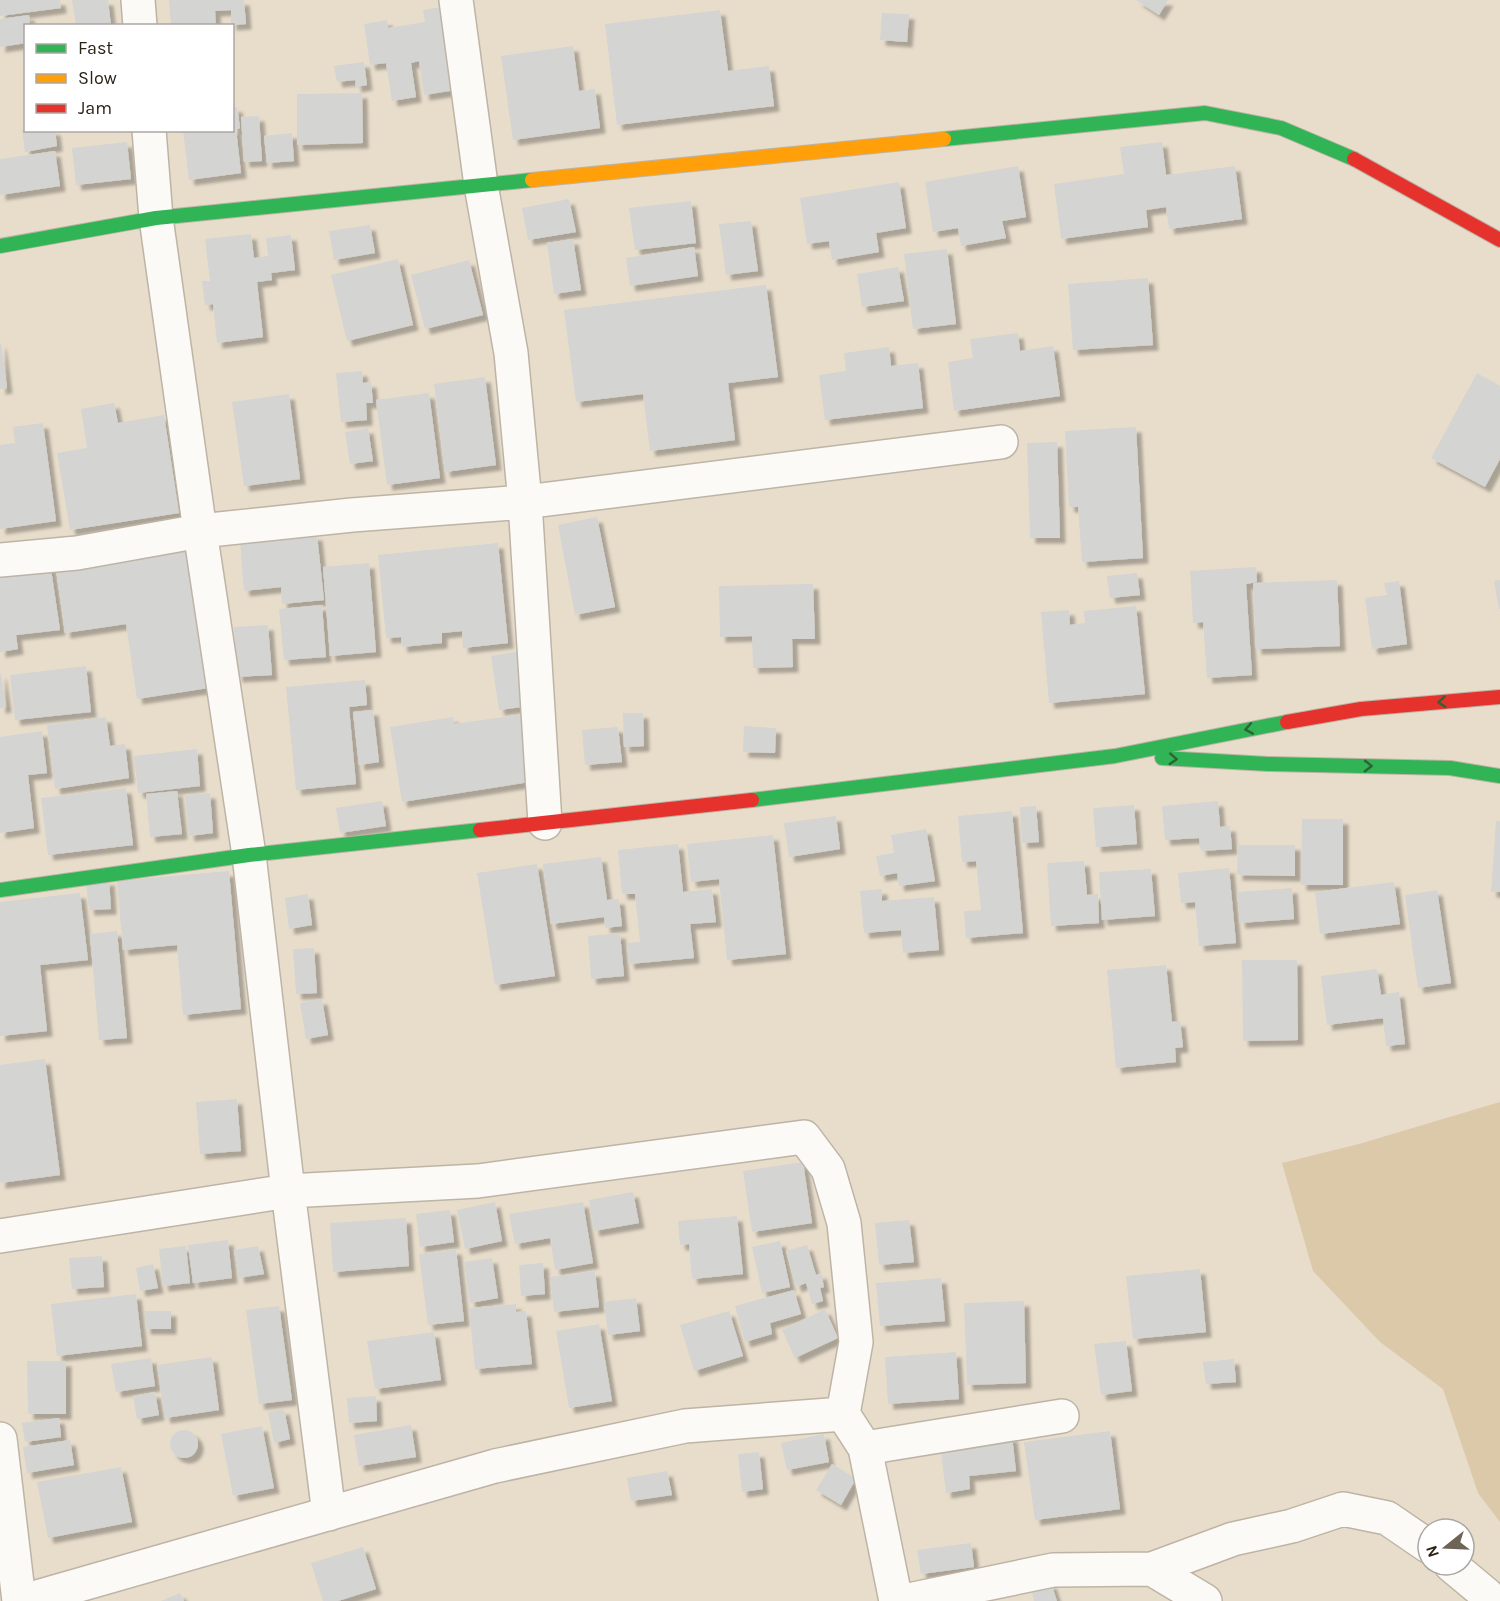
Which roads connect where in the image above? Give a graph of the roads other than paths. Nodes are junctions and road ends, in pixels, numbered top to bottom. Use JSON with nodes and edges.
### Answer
{"nodes":[{"id":1,"x":138,"y":0,"type":"edge"},
{"id":2,"x":456,"y":0,"type":"edge"},
{"id":3,"x":140,"y":24,"type":"edge"},
{"id":4,"x":149,"y":132,"type":"edge"},
{"id":5,"x":481,"y":185,"type":"junction"},
{"id":6,"x":156,"y":218,"type":"junction"},
{"id":7,"x":1500,"y":240,"type":"edge"},
{"id":8,"x":0,"y":246,"type":"edge"},
{"id":9,"x":1001,"y":442,"type":"dead end"},
{"id":10,"x":525,"y":502,"type":"junction"},
{"id":11,"x":200,"y":531,"type":"junction"},
{"id":12,"x":0,"y":560,"type":"edge"},
{"id":13,"x":1500,"y":697,"type":"edge"},
{"id":14,"x":1115,"y":756,"type":"junction"},
{"id":15,"x":1500,"y":776,"type":"edge"},
{"id":16,"x":545,"y":823,"type":"junction"},
{"id":17,"x":249,"y":855,"type":"junction"},
{"id":18,"x":0,"y":890,"type":"edge"},
{"id":19,"x":288,"y":1191,"type":"junction"},
{"id":20,"x":0,"y":1236,"type":"edge"},
{"id":21,"x":843,"y":1414,"type":"junction"},
{"id":22,"x":1062,"y":1416,"type":"dead end"},
{"id":23,"x":0,"y":1439,"type":"edge"},
{"id":24,"x":865,"y":1449,"type":"junction"},
{"id":25,"x":329,"y":1514,"type":"junction"},
{"id":26,"x":1416,"y":1538,"type":"edge"},
{"id":27,"x":1152,"y":1569,"type":"junction"},
{"id":28,"x":1465,"y":1577,"type":"edge"},
{"id":29,"x":21,"y":1601,"type":"edge"},
{"id":30,"x":896,"y":1601,"type":"edge"},
{"id":31,"x":904,"y":1601,"type":"edge"},
{"id":32,"x":1205,"y":1601,"type":"edge"},
{"id":33,"x":1491,"y":1601,"type":"edge"}],
"edges":[{"from":1,"to":3,"type":"street"},
{"from":2,"to":5,"type":"street"},
{"from":4,"to":6,"type":"street"},
{"from":5,"to":6,"type":"main road"},
{"from":5,"to":7,"type":"main road"},
{"from":5,"to":10,"type":"street"},
{"from":6,"to":8,"type":"main road"},
{"from":6,"to":11,"type":"street"},
{"from":9,"to":10,"type":"street"},
{"from":10,"to":11,"type":"street"},
{"from":10,"to":16,"type":"street"},
{"from":11,"to":12,"type":"street"},
{"from":11,"to":17,"type":"street"},
{"from":13,"to":14,"type":"main road","one_way":true},
{"from":14,"to":15,"type":"main road","one_way":true},
{"from":14,"to":16,"type":"main road"},
{"from":16,"to":17,"type":"main road"},
{"from":17,"to":18,"type":"main road"},
{"from":17,"to":19,"type":"street"},
{"from":19,"to":20,"type":"street"},
{"from":19,"to":21,"type":"street"},
{"from":19,"to":25,"type":"street"},
{"from":21,"to":24,"type":"street"},
{"from":21,"to":25,"type":"street"},
{"from":22,"to":24,"type":"street"},
{"from":23,"to":29,"type":"street"},
{"from":24,"to":30,"type":"street"},
{"from":25,"to":29,"type":"street"},
{"from":26,"to":27,"type":"street"},
{"from":27,"to":31,"type":"street"},
{"from":27,"to":32,"type":"street"},
{"from":28,"to":33,"type":"street"}]}
